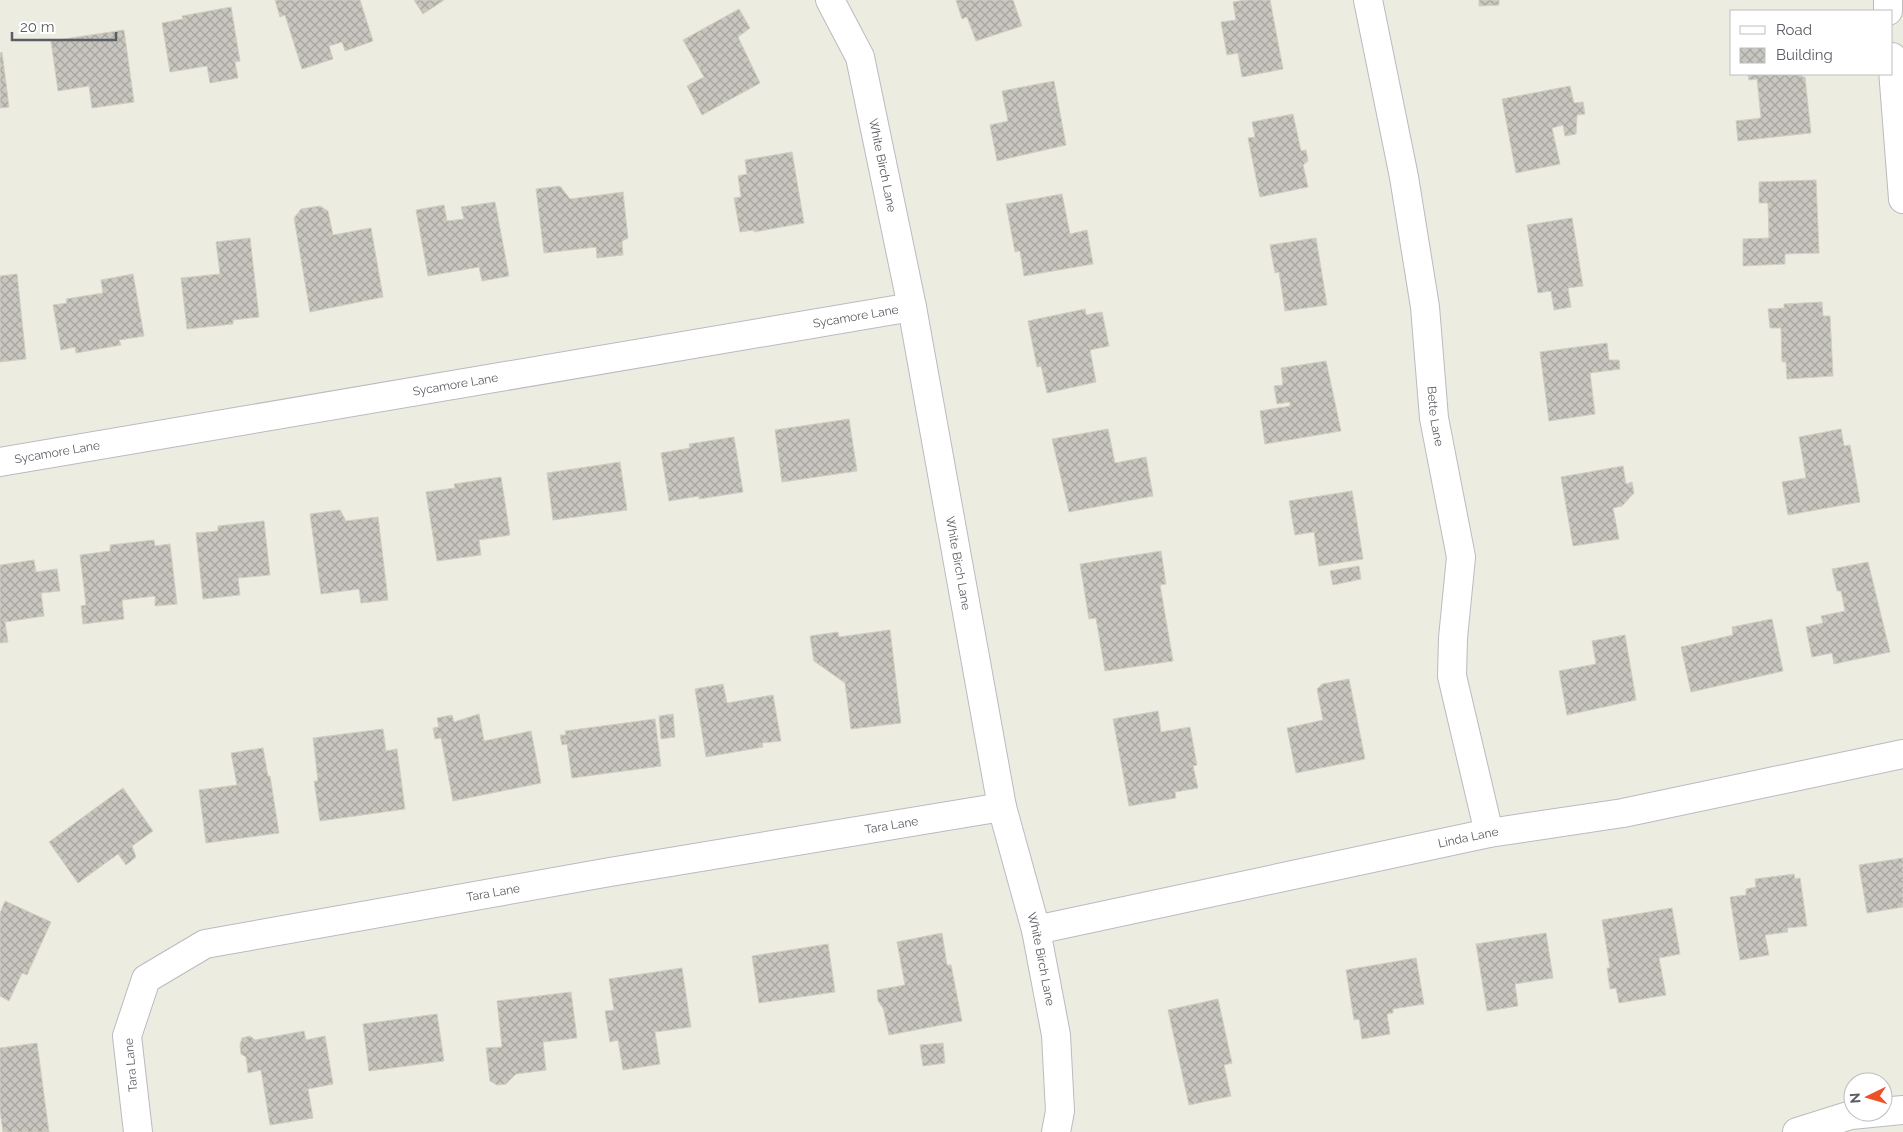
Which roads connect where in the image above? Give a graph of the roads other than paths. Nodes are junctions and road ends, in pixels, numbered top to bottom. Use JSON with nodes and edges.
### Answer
{"nodes":[{"id":1,"x":830,"y":0,"type":"edge"},
{"id":2,"x":1368,"y":0,"type":"edge"},
{"id":3,"x":1893,"y":70,"type":"edge"},
{"id":4,"x":1903,"y":199,"type":"edge"},
{"id":5,"x":912,"y":307,"type":"junction"},
{"id":6,"x":0,"y":462,"type":"edge"},
{"id":7,"x":1903,"y":754,"type":"edge"},
{"id":8,"x":1002,"y":807,"type":"junction"},
{"id":9,"x":1489,"y":833,"type":"junction"},
{"id":10,"x":1036,"y":930,"type":"junction"},
{"id":11,"x":1903,"y":1110,"type":"edge"},
{"id":12,"x":138,"y":1132,"type":"edge"},
{"id":13,"x":1056,"y":1132,"type":"edge"},
{"id":14,"x":1797,"y":1132,"type":"edge"}],
"edges":[{"from":1,"to":5,"type":"street","name":"White Birch Lane"},
{"from":2,"to":9,"type":"street","name":"Bette Lane"},
{"from":3,"to":4,"type":"street"},
{"from":5,"to":6,"type":"street","name":"Sycamore Lane"},
{"from":5,"to":8,"type":"street","name":"White Birch Lane"},
{"from":7,"to":9,"type":"street","name":"Linda Lane"},
{"from":8,"to":10,"type":"street","name":"White Birch Lane"},
{"from":8,"to":12,"type":"street","name":"Tara Lane"},
{"from":9,"to":10,"type":"street","name":"Linda Lane"},
{"from":10,"to":13,"type":"street","name":"White Birch Lane"},
{"from":11,"to":14,"type":"street"}]}
